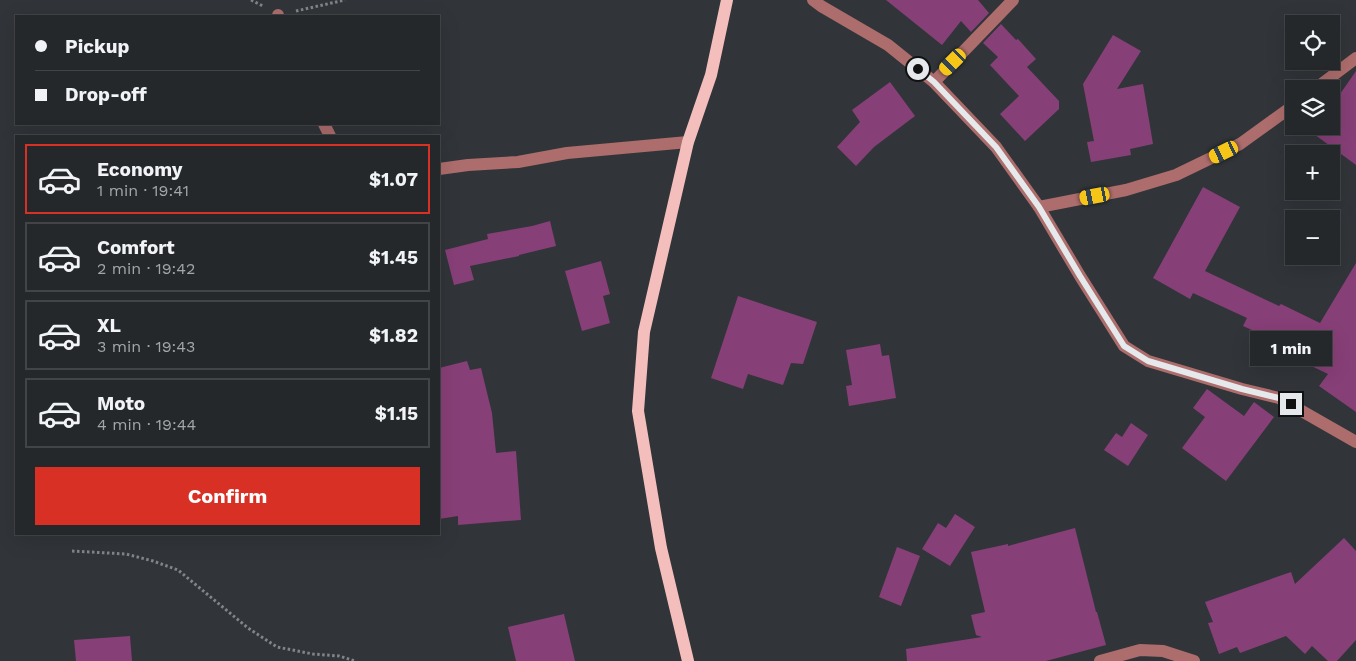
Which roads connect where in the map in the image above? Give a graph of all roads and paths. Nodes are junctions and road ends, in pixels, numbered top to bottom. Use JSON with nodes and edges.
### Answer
{"nodes":[{"id":1,"x":727,"y":0,"type":"edge"},
{"id":2,"x":813,"y":0,"type":"edge"},
{"id":3,"x":1013,"y":0,"type":"edge"},
{"id":4,"x":1356,"y":58,"type":"edge"},
{"id":5,"x":1327,"y":80,"type":"edge"},
{"id":6,"x":934,"y":82,"type":"junction"},
{"id":7,"x":1285,"y":112,"type":"edge"},
{"id":8,"x":688,"y":142,"type":"junction"},
{"id":9,"x":440,"y":169,"type":"edge"},
{"id":10,"x":1039,"y":207,"type":"junction"},
{"id":11,"x":1356,"y":442,"type":"edge"},
{"id":12,"x":72,"y":551,"type":"dead end"},
{"id":13,"x":355,"y":661,"type":"edge"},
{"id":14,"x":688,"y":661,"type":"edge"},
{"id":15,"x":1100,"y":661,"type":"edge"},
{"id":16,"x":1194,"y":661,"type":"edge"}],
"edges":[{"from":1,"to":8,"type":"main road"},
{"from":2,"to":6,"type":"street"},
{"from":3,"to":6,"type":"street"},
{"from":4,"to":5,"type":"street"},
{"from":6,"to":10,"type":"street"},
{"from":7,"to":10,"type":"street"},
{"from":8,"to":9,"type":"street"},
{"from":8,"to":14,"type":"main road"},
{"from":10,"to":11,"type":"street"},
{"from":12,"to":13,"type":"path"},
{"from":15,"to":16,"type":"street"}]}
